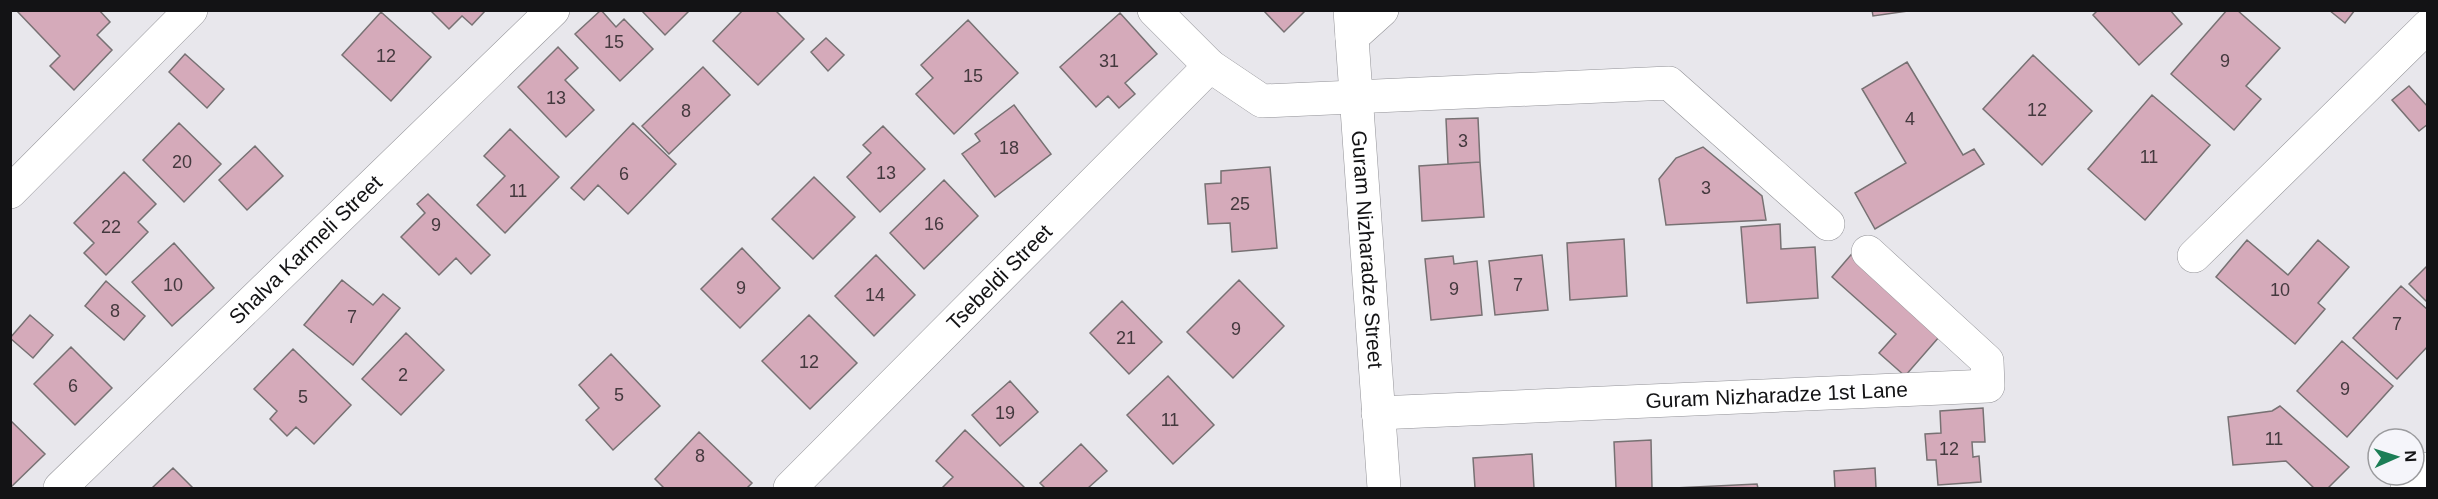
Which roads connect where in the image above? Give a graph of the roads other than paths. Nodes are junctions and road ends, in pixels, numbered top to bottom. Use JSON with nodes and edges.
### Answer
{"nodes":[{"id":1,"x":191,"y":10,"type":"edge"},
{"id":2,"x":553,"y":10,"type":"edge"},
{"id":3,"x":1154,"y":10,"type":"edge"},
{"id":4,"x":1382,"y":10,"type":"edge"},
{"id":5,"x":1351,"y":24,"type":"edge"},
{"id":6,"x":2427,"y":26,"type":"edge"},
{"id":7,"x":1210,"y":66,"type":"junction"},
{"id":8,"x":1356,"y":96,"type":"junction"},
{"id":9,"x":10,"y":192,"type":"edge"},
{"id":10,"x":1828,"y":224,"type":"dead end"},
{"id":11,"x":1868,"y":252,"type":"dead end"},
{"id":12,"x":2194,"y":256,"type":"dead end"},
{"id":13,"x":1378,"y":413,"type":"junction"},
{"id":14,"x":2427,"y":469,"type":"edge"},
{"id":15,"x":60,"y":489,"type":"edge"},
{"id":16,"x":790,"y":489,"type":"edge"},
{"id":17,"x":1384,"y":489,"type":"edge"},
{"id":18,"x":2407,"y":489,"type":"edge"}],
"edges":[{"from":1,"to":9,"type":"street"},
{"from":2,"to":15,"type":"street","name":"Shalva Karmeli Street"},
{"from":3,"to":7,"type":"street"},
{"from":4,"to":5,"type":"street"},
{"from":5,"to":8,"type":"street","name":"Guram Nizharadze Street"},
{"from":6,"to":12,"type":"street"},
{"from":7,"to":8,"type":"street"},
{"from":7,"to":16,"type":"street","name":"Tsebeldi Street"},
{"from":8,"to":10,"type":"street"},
{"from":8,"to":13,"type":"street","name":"Guram Nizharadze Street"},
{"from":11,"to":13,"type":"street","name":"Guram Nizharadze 1st Lane"},
{"from":13,"to":17,"type":"street","name":"Guram Nizharadze Street"},
{"from":14,"to":18,"type":"street"}]}
